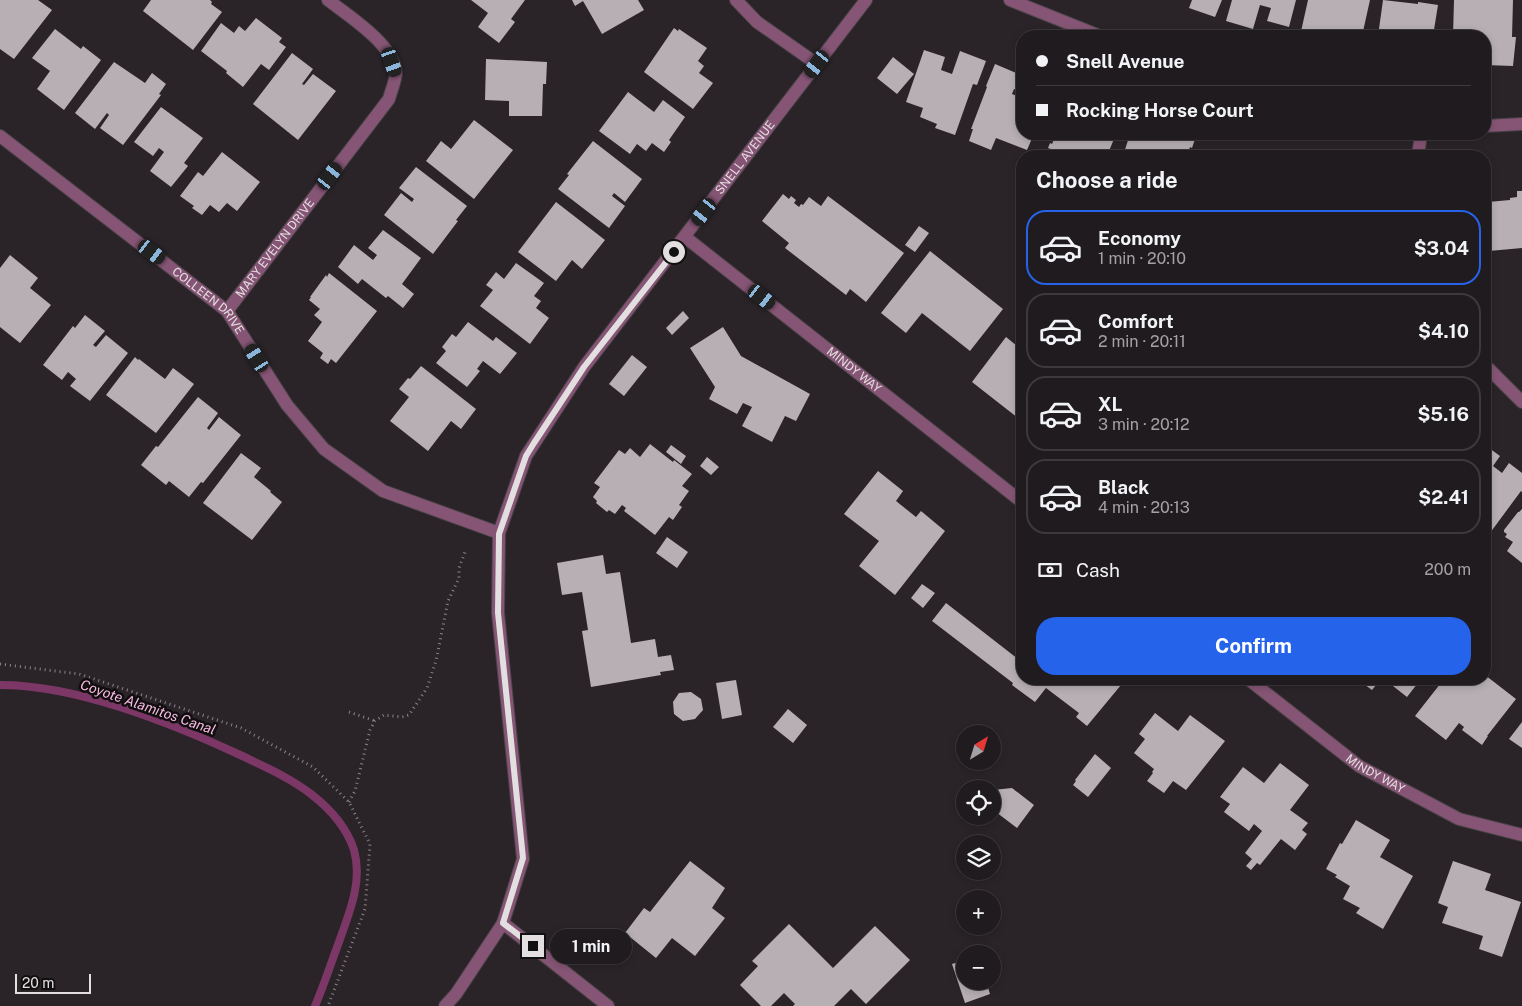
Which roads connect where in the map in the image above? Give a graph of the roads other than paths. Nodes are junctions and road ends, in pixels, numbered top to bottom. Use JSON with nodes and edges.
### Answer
{"nodes":[{"id":1,"x":328,"y":0,"type":"edge"},
{"id":2,"x":736,"y":0,"type":"edge"},
{"id":3,"x":866,"y":0,"type":"edge"},
{"id":4,"x":1010,"y":0,"type":"edge"},
{"id":5,"x":1085,"y":30,"type":"edge"},
{"id":6,"x":817,"y":64,"type":"junction"},
{"id":7,"x":1522,"y":124,"type":"edge"},
{"id":8,"x":1491,"y":126,"type":"edge"},
{"id":9,"x":0,"y":136,"type":"edge"},
{"id":10,"x":685,"y":237,"type":"junction"},
{"id":11,"x":227,"y":311,"type":"junction"},
{"id":12,"x":1491,"y":371,"type":"edge"},
{"id":13,"x":1522,"y":402,"type":"edge"},
{"id":14,"x":1016,"y":497,"type":"edge"},
{"id":15,"x":499,"y":534,"type":"junction"},
{"id":16,"x":1256,"y":685,"type":"edge"},
{"id":17,"x":1522,"y":835,"type":"edge"},
{"id":18,"x":503,"y":923,"type":"junction"},
{"id":19,"x":445,"y":1006,"type":"edge"},
{"id":20,"x":608,"y":1006,"type":"edge"}],
"edges":[{"from":1,"to":11,"type":"street","name":"MARY EVELYN DRIVE"},
{"from":2,"to":6,"type":"street"},
{"from":3,"to":6,"type":"street","name":"SNELL AVENUE"},
{"from":4,"to":5,"type":"street"},
{"from":6,"to":10,"type":"street","name":"SNELL AVENUE"},
{"from":7,"to":8,"type":"street"},
{"from":9,"to":11,"type":"street","name":"COLLEEN DRIVE"},
{"from":10,"to":14,"type":"street","name":"MINDY WAY"},
{"from":10,"to":15,"type":"street","name":"SNELL AVENUE"},
{"from":11,"to":15,"type":"street","name":"COLLEEN DRIVE"},
{"from":12,"to":13,"type":"street"},
{"from":15,"to":18,"type":"street","name":"SNELL AVENUE"},
{"from":16,"to":17,"type":"street","name":"MINDY WAY"},
{"from":18,"to":19,"type":"street","name":"SNELL AVENUE"},
{"from":18,"to":20,"type":"street"}]}
